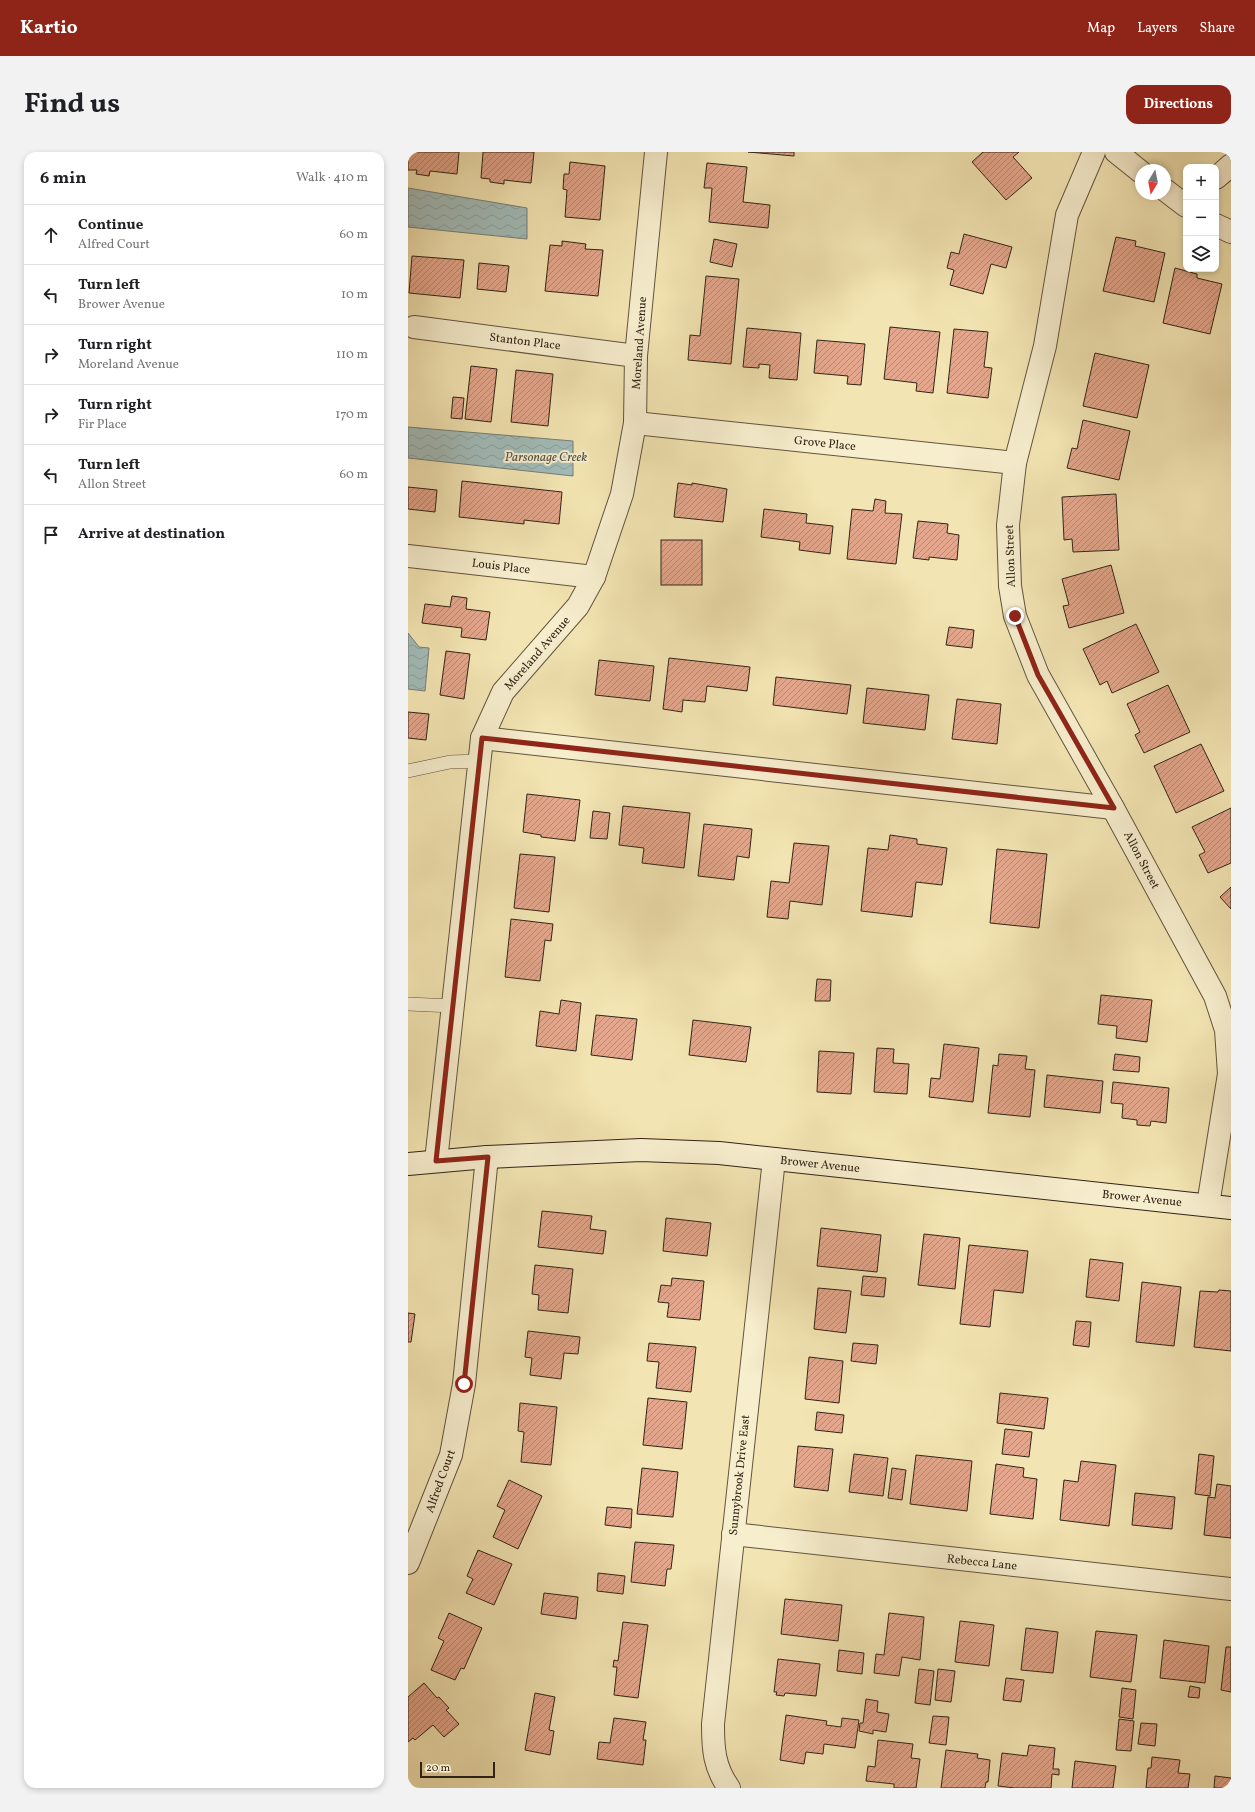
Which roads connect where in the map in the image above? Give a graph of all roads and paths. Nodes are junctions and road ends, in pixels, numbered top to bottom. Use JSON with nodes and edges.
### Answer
{"nodes":[{"id":1,"x":656,"y":152,"type":"edge"},
{"id":2,"x":1094,"y":152,"type":"edge"},
{"id":3,"x":1116,"y":152,"type":"edge"},
{"id":4,"x":1231,"y":165,"type":"edge"},
{"id":5,"x":1135,"y":167,"type":"edge"},
{"id":6,"x":1219,"y":175,"type":"edge"},
{"id":7,"x":1171,"y":194,"type":"edge"},
{"id":8,"x":1183,"y":203,"type":"edge"},
{"id":9,"x":1219,"y":226,"type":"edge"},
{"id":10,"x":1231,"y":232,"type":"edge"},
{"id":11,"x":414,"y":327,"type":"dead end"},
{"id":12,"x":636,"y":356,"type":"junction"},
{"id":13,"x":636,"y":424,"type":"junction"},
{"id":14,"x":1015,"y":463,"type":"junction"},
{"id":15,"x":408,"y":556,"type":"edge"},
{"id":16,"x":594,"y":577,"type":"junction"},
{"id":17,"x":482,"y":738,"type":"junction"},
{"id":18,"x":480,"y":761,"type":"junction"},
{"id":19,"x":408,"y":771,"type":"edge"},
{"id":20,"x":1114,"y":808,"type":"junction"},
{"id":21,"x":408,"y":1004,"type":"edge"},
{"id":22,"x":453,"y":1006,"type":"junction"},
{"id":23,"x":488,"y":1157,"type":"junction"},
{"id":24,"x":774,"y":1159,"type":"junction"},
{"id":25,"x":436,"y":1161,"type":"junction"},
{"id":26,"x":408,"y":1164,"type":"edge"},
{"id":27,"x":1208,"y":1205,"type":"junction"},
{"id":28,"x":1231,"y":1208,"type":"edge"},
{"id":29,"x":733,"y":1534,"type":"junction"},
{"id":30,"x":408,"y":1562,"type":"edge"},
{"id":31,"x":1231,"y":1589,"type":"edge"},
{"id":32,"x":729,"y":1788,"type":"edge"}],
"edges":[{"from":1,"to":12,"type":"street","name":"Moreland Avenue"},
{"from":2,"to":14,"type":"street","name":"Allon Street"},
{"from":3,"to":5,"type":"street"},
{"from":4,"to":6,"type":"street"},
{"from":7,"to":8,"type":"street"},
{"from":9,"to":10,"type":"street"},
{"from":11,"to":12,"type":"street","name":"Stanton Place"},
{"from":12,"to":13,"type":"street","name":"Moreland Avenue"},
{"from":13,"to":14,"type":"street","name":"Grove Place"},
{"from":13,"to":16,"type":"street","name":"Moreland Avenue"},
{"from":14,"to":20,"type":"street","name":"Allon Street"},
{"from":15,"to":16,"type":"street","name":"Louis Place"},
{"from":16,"to":17,"type":"street","name":"Moreland Avenue"},
{"from":17,"to":18,"type":"street","name":"Moreland Avenue"},
{"from":17,"to":20,"type":"street"},
{"from":18,"to":19,"type":"lane"},
{"from":18,"to":22,"type":"street","name":"Moreland Avenue"},
{"from":20,"to":27,"type":"street","name":"Allon Street"},
{"from":21,"to":22,"type":"lane"},
{"from":22,"to":25,"type":"street","name":"Moreland Avenue"},
{"from":23,"to":24,"type":"street","name":"Brower Avenue"},
{"from":23,"to":25,"type":"street","name":"Brower Avenue"},
{"from":23,"to":30,"type":"street","name":"Alfred Court"},
{"from":24,"to":27,"type":"street","name":"Brower Avenue"},
{"from":24,"to":29,"type":"street","name":"Sunnybrook Drive East"},
{"from":25,"to":26,"type":"street","name":"Brower Avenue"},
{"from":27,"to":28,"type":"street","name":"Brower Avenue"},
{"from":29,"to":31,"type":"street","name":"Rebecca Lane"},
{"from":29,"to":32,"type":"street","name":"Sunnybrook Drive East"}]}
